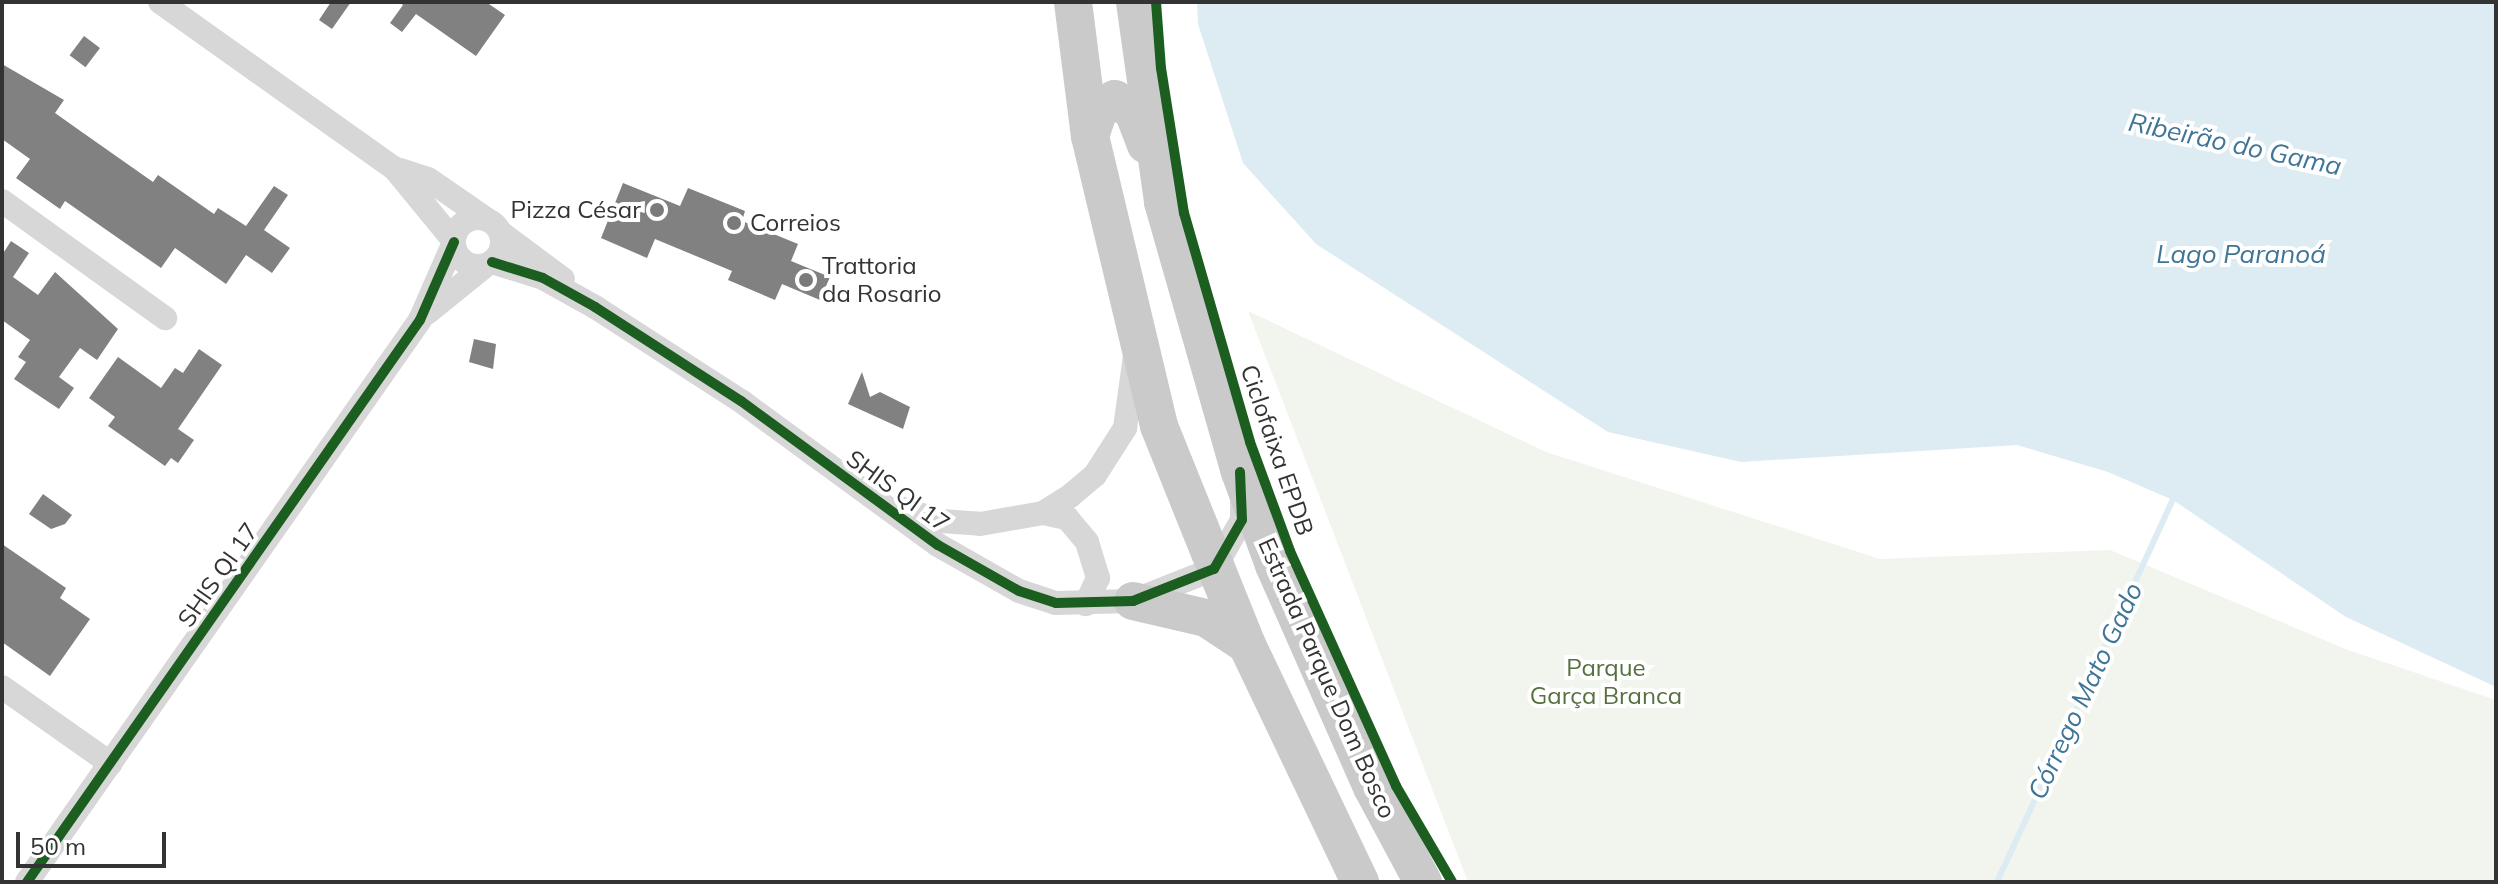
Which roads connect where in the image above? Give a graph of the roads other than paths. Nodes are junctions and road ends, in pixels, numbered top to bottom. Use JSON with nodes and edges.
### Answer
{"nodes":[{"id":1,"x":160,"y":2,"type":"edge"},
{"id":2,"x":1073,"y":2,"type":"edge"},
{"id":3,"x":1135,"y":2,"type":"edge"},
{"id":4,"x":1090,"y":136,"type":"junction"},
{"id":5,"x":394,"y":168,"type":"junction"},
{"id":6,"x":2,"y":201,"type":"edge"},
{"id":7,"x":1163,"y":202,"type":"junction"},
{"id":8,"x":493,"y":226,"type":"junction"},
{"id":9,"x":454,"y":242,"type":"junction"},
{"id":10,"x":489,"y":264,"type":"junction"},
{"id":11,"x":595,"y":307,"type":"junction"},
{"id":12,"x":165,"y":318,"type":"dead end"},
{"id":13,"x":420,"y":320,"type":"junction"},
{"id":14,"x":1137,"y":345,"type":"junction"},
{"id":15,"x":1240,"y":472,"type":"junction"},
{"id":16,"x":877,"y":501,"type":"junction"},
{"id":17,"x":1043,"y":513,"type":"junction"},
{"id":18,"x":1214,"y":569,"type":"junction"},
{"id":19,"x":1133,"y":601,"type":"junction"},
{"id":20,"x":1086,"y":604,"type":"junction"},
{"id":21,"x":1247,"y":645,"type":"junction"},
{"id":22,"x":2,"y":687,"type":"edge"},
{"id":23,"x":111,"y":764,"type":"junction"},
{"id":24,"x":1372,"y":787,"type":"junction"},
{"id":25,"x":1321,"y":803,"type":"junction"},
{"id":26,"x":1398,"y":837,"type":"junction"},
{"id":27,"x":1355,"y":871,"type":"edge"},
{"id":28,"x":27,"y":882,"type":"edge"},
{"id":29,"x":1423,"y":882,"type":"edge"}],
"edges":[{"from":1,"to":5,"type":"street","name":"SHIS QI 17"},
{"from":2,"to":4,"type":"main road"},
{"from":3,"to":7,"type":"main road","name":"Estrada Parque Dom Bosco"},
{"from":4,"to":7,"type":"main road"},
{"from":4,"to":14,"type":"main road"},
{"from":5,"to":8,"type":"street","name":"SHIS QI 17"},
{"from":5,"to":9,"type":"street","name":"SHIS QI 17"},
{"from":6,"to":12,"type":"street"},
{"from":7,"to":15,"type":"main road","name":"Estrada Parque Dom Bosco"},
{"from":8,"to":9,"type":"street"},
{"from":8,"to":10,"type":"street"},
{"from":8,"to":11,"type":"street","name":"SHIS QI 17"},
{"from":9,"to":10,"type":"street"},
{"from":9,"to":13,"type":"street","name":"SHIS QI 17"},
{"from":10,"to":11,"type":"street","name":"SHIS QI 17"},
{"from":10,"to":13,"type":"street","name":"SHIS QI 17"},
{"from":11,"to":16,"type":"street","name":"SHIS QI 17"},
{"from":13,"to":23,"type":"street","name":"SHIS QI 17"},
{"from":14,"to":17,"type":"street","name":"SHIS QI 17"},
{"from":14,"to":18,"type":"main road"},
{"from":15,"to":18,"type":"street"},
{"from":15,"to":24,"type":"main road","name":"Estrada Parque Dom Bosco"},
{"from":16,"to":17,"type":"street","name":"SHIS QI 17"},
{"from":16,"to":20,"type":"street","name":"SHIS QI 17"},
{"from":17,"to":20,"type":"street"},
{"from":18,"to":19,"type":"street","name":"SHIS QI 17"},
{"from":18,"to":21,"type":"main road"},
{"from":19,"to":20,"type":"street","name":"SHIS QI 17"},
{"from":19,"to":21,"type":"main road"},
{"from":21,"to":25,"type":"main road"},
{"from":22,"to":23,"type":"street"},
{"from":23,"to":28,"type":"street","name":"SHIS QI 17"},
{"from":24,"to":25,"type":"main road"},
{"from":24,"to":26,"type":"main road","name":"Estrada Parque Dom Bosco"},
{"from":25,"to":27,"type":"main road"},
{"from":26,"to":27,"type":"main road"},
{"from":26,"to":29,"type":"main road","name":"Estrada Parque Dom Bosco"}]}
